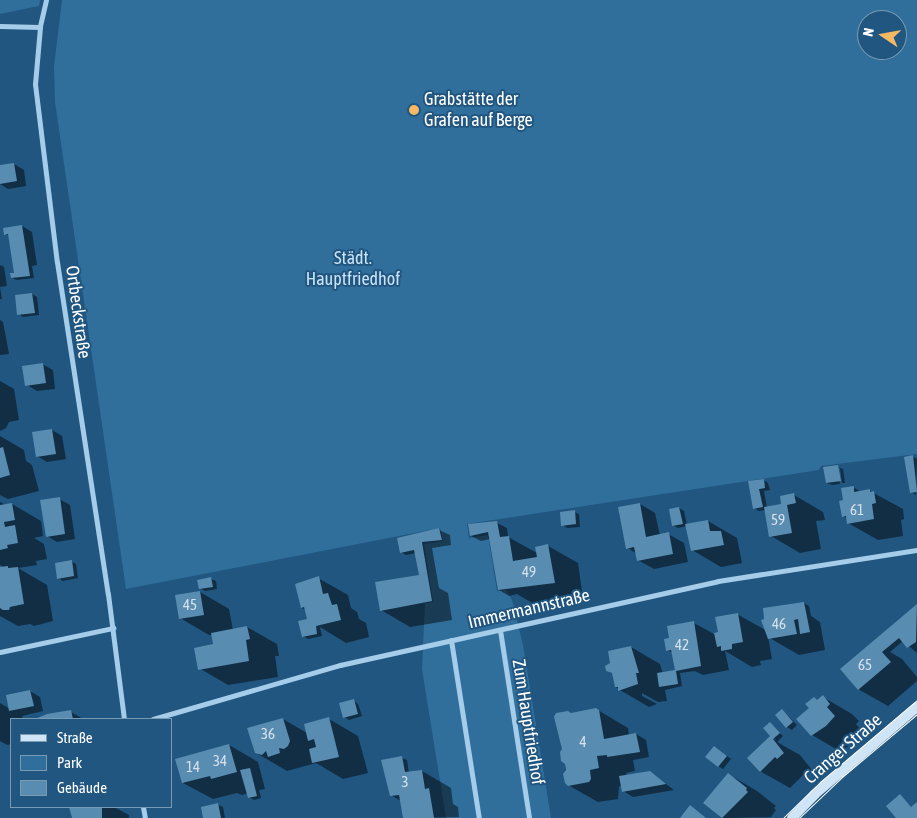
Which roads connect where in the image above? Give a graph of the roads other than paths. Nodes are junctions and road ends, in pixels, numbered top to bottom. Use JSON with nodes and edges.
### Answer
{"nodes":[{"id":1,"x":46,"y":0,"type":"edge"},
{"id":2,"x":0,"y":26,"type":"edge"},
{"id":3,"x":40,"y":27,"type":"junction"},
{"id":4,"x":917,"y":550,"type":"edge"},
{"id":5,"x":113,"y":628,"type":"junction"},
{"id":6,"x":500,"y":630,"type":"junction"},
{"id":7,"x":451,"y":640,"type":"junction"},
{"id":8,"x":0,"y":652,"type":"edge"},
{"id":9,"x":917,"y":707,"type":"edge"},
{"id":10,"x":124,"y":718,"type":"edge"},
{"id":11,"x":156,"y":718,"type":"edge"},
{"id":12,"x":480,"y":818,"type":"edge"},
{"id":13,"x":529,"y":818,"type":"edge"},
{"id":14,"x":792,"y":818,"type":"edge"}],
"edges":[{"from":1,"to":3,"type":"street","name":"Ortbeckstraße"},
{"from":2,"to":3,"type":"street"},
{"from":3,"to":5,"type":"street","name":"Ortbeckstraße"},
{"from":4,"to":6,"type":"street","name":"Immermannstraße"},
{"from":5,"to":8,"type":"street"},
{"from":5,"to":10,"type":"street","name":"Ortbeckstraße"},
{"from":6,"to":7,"type":"street","name":"Immermannstraße"},
{"from":6,"to":13,"type":"street","name":"Zum Hauptfriedhof"},
{"from":7,"to":11,"type":"street","name":"Immermannstraße"},
{"from":7,"to":12,"type":"street"},
{"from":9,"to":14,"type":"main road","name":"Cranger Straße"}]}
